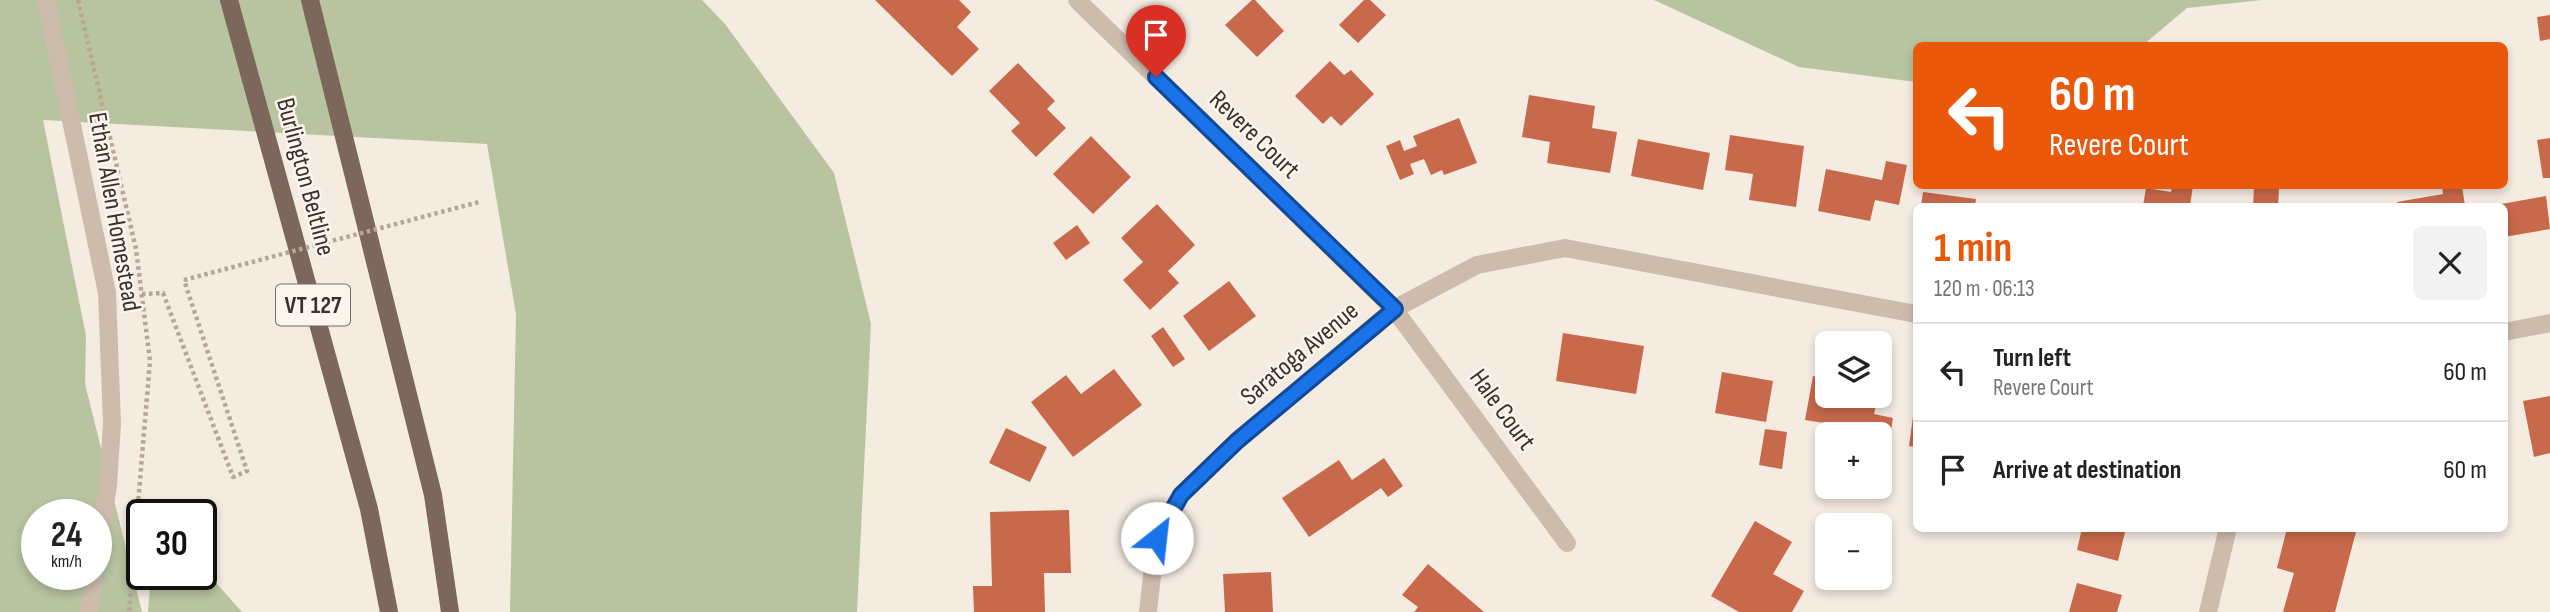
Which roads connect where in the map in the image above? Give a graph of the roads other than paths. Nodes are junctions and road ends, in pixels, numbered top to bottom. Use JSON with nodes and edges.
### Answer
{"nodes":[{"id":1,"x":46,"y":0,"type":"edge"},
{"id":2,"x":229,"y":0,"type":"edge"},
{"id":3,"x":310,"y":0,"type":"edge"},
{"id":4,"x":1077,"y":0,"type":"edge"},
{"id":5,"x":1395,"y":309,"type":"junction"},
{"id":6,"x":1913,"y":313,"type":"edge"},
{"id":7,"x":2550,"y":323,"type":"edge"},
{"id":8,"x":2508,"y":331,"type":"edge"},
{"id":9,"x":106,"y":499,"type":"edge"},
{"id":10,"x":2227,"y":532,"type":"edge"},
{"id":11,"x":1567,"y":543,"type":"dead end"},
{"id":12,"x":92,"y":590,"type":"edge"},
{"id":13,"x":89,"y":612,"type":"edge"},
{"id":14,"x":389,"y":612,"type":"edge"},
{"id":15,"x":450,"y":612,"type":"edge"},
{"id":16,"x":1148,"y":612,"type":"edge"},
{"id":17,"x":2208,"y":612,"type":"edge"}],
"edges":[{"from":1,"to":9,"type":"street","name":"Ethan Allen Homestead"},
{"from":2,"to":14,"type":"main road","name":"Burlington Beltline","number":"VT 127"},
{"from":3,"to":15,"type":"main road","name":"Burlington Beltline","number":"VT 127"},
{"from":4,"to":5,"type":"street","name":"Revere Court"},
{"from":5,"to":6,"type":"street","name":"Saratoga Avenue"},
{"from":5,"to":11,"type":"street","name":"Hale Court"},
{"from":5,"to":16,"type":"street","name":"Saratoga Avenue"},
{"from":7,"to":8,"type":"street"},
{"from":10,"to":17,"type":"street"},
{"from":12,"to":13,"type":"street"}]}
